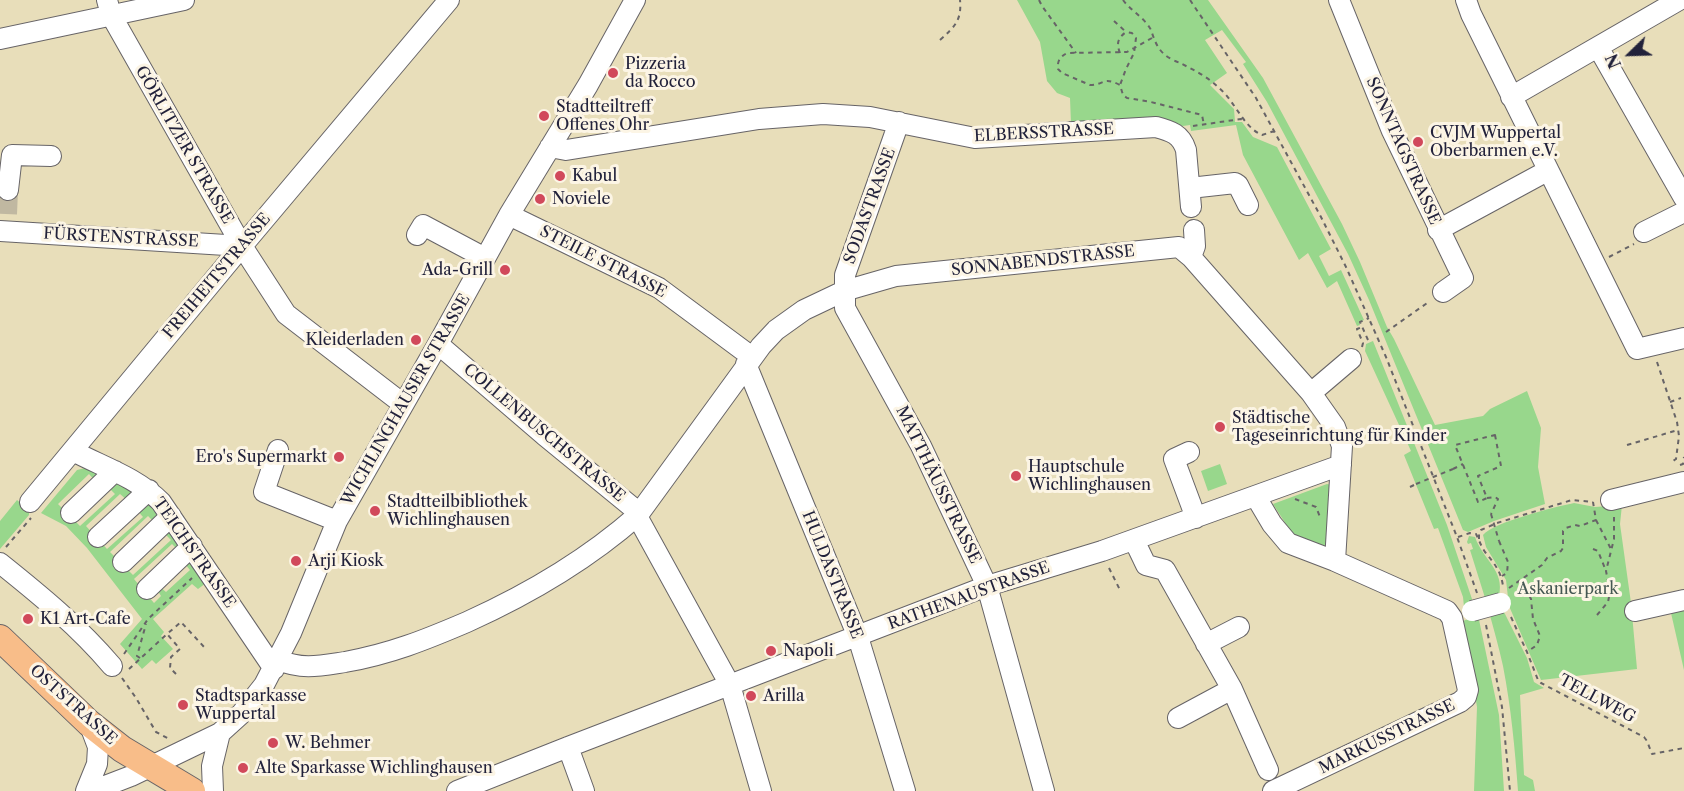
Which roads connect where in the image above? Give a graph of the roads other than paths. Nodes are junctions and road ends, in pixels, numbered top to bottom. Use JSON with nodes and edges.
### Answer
{"nodes":[{"id":1,"x":184,"y":0,"type":"edge"},
{"id":2,"x":449,"y":0,"type":"edge"},
{"id":3,"x":635,"y":0,"type":"edge"},
{"id":4,"x":1339,"y":0,"type":"edge"},
{"id":5,"x":1466,"y":0,"type":"edge"},
{"id":6,"x":1679,"y":0,"type":"edge"},
{"id":7,"x":109,"y":8,"type":"edge"},
{"id":8,"x":0,"y":39,"type":"edge"},
{"id":9,"x":1598,"y":47,"type":"junction"},
{"id":10,"x":1511,"y":97,"type":"junction"},
{"id":11,"x":899,"y":122,"type":"junction"},
{"id":12,"x":550,"y":147,"type":"junction"},
{"id":13,"x":51,"y":156,"type":"dead end"},
{"id":14,"x":1547,"y":171,"type":"junction"},
{"id":15,"x":8,"y":190,"type":"tunnel mouth"},
{"id":16,"x":1684,"y":198,"type":"edge"},
{"id":17,"x":1248,"y":205,"type":"dead end"},
{"id":18,"x":1684,"y":212,"type":"edge"},
{"id":19,"x":509,"y":215,"type":"junction"},
{"id":20,"x":4,"y":225,"type":"edge"},
{"id":21,"x":1194,"y":230,"type":"dead end"},
{"id":22,"x":1438,"y":230,"type":"junction"},
{"id":23,"x":1644,"y":232,"type":"road end"},
{"id":24,"x":417,"y":235,"type":"dead end"},
{"id":25,"x":242,"y":246,"type":"junction"},
{"id":26,"x":1191,"y":257,"type":"junction"},
{"id":27,"x":485,"y":258,"type":"junction"},
{"id":28,"x":844,"y":291,"type":"junction"},
{"id":29,"x":1443,"y":292,"type":"road end"},
{"id":30,"x":1684,"y":338,"type":"edge"},
{"id":31,"x":438,"y":344,"type":"junction"},
{"id":32,"x":1351,"y":359,"type":"dead end"},
{"id":33,"x":749,"y":360,"type":"junction"},
{"id":34,"x":1311,"y":393,"type":"junction"},
{"id":35,"x":403,"y":404,"type":"junction"},
{"id":36,"x":278,"y":450,"type":"dead end"},
{"id":37,"x":73,"y":451,"type":"junction"},
{"id":38,"x":1189,"y":452,"type":"dead end"},
{"id":39,"x":1341,"y":465,"type":"junction"},
{"id":40,"x":115,"y":471,"type":"junction"},
{"id":41,"x":1678,"y":475,"type":"edge"},
{"id":42,"x":149,"y":490,"type":"junction"},
{"id":43,"x":1265,"y":494,"type":"junction"},
{"id":44,"x":1606,"y":500,"type":"road end"},
{"id":45,"x":30,"y":502,"type":"road end"},
{"id":46,"x":71,"y":513,"type":"dead end"},
{"id":47,"x":638,"y":515,"type":"junction"},
{"id":48,"x":171,"y":516,"type":"junction"},
{"id":49,"x":1196,"y":518,"type":"junction"},
{"id":50,"x":337,"y":521,"type":"junction"},
{"id":51,"x":98,"y":537,"type":"dead end"},
{"id":52,"x":1134,"y":540,"type":"junction"},
{"id":53,"x":192,"y":546,"type":"junction"},
{"id":54,"x":1335,"y":561,"type":"junction"},
{"id":55,"x":123,"y":562,"type":"dead end"},
{"id":56,"x":0,"y":563,"type":"edge"},
{"id":57,"x":987,"y":586,"type":"junction"},
{"id":58,"x":147,"y":589,"type":"dead end"},
{"id":59,"x":1684,"y":600,"type":"edge"},
{"id":60,"x":1505,"y":607,"type":"road end"},
{"id":61,"x":1635,"y":611,"type":"dead end"},
{"id":62,"x":1454,"y":625,"type":"junction"},
{"id":63,"x":1239,"y":627,"type":"dead end"},
{"id":64,"x":858,"y":637,"type":"junction"},
{"id":65,"x":0,"y":638,"type":"edge"},
{"id":66,"x":1206,"y":644,"type":"junction"},
{"id":67,"x":276,"y":664,"type":"junction"},
{"id":68,"x":112,"y":666,"type":"road end"},
{"id":69,"x":730,"y":685,"type":"junction"},
{"id":70,"x":1232,"y":689,"type":"junction"},
{"id":71,"x":1178,"y":718,"type":"dead end"},
{"id":72,"x":89,"y":723,"type":"junction"},
{"id":73,"x":220,"y":733,"type":"junction"},
{"id":74,"x":568,"y":747,"type":"junction"},
{"id":75,"x":1268,"y":770,"type":"dead end"},
{"id":76,"x":137,"y":778,"type":"edge"},
{"id":77,"x":86,"y":791,"type":"edge"},
{"id":78,"x":92,"y":791,"type":"edge"},
{"id":79,"x":192,"y":791,"type":"edge"},
{"id":80,"x":213,"y":791,"type":"edge"},
{"id":81,"x":457,"y":791,"type":"edge"},
{"id":82,"x":584,"y":791,"type":"edge"},
{"id":83,"x":761,"y":791,"type":"edge"},
{"id":84,"x":905,"y":791,"type":"edge"},
{"id":85,"x":1044,"y":791,"type":"edge"},
{"id":86,"x":1273,"y":791,"type":"edge"}],
"edges":[{"from":1,"to":7,"type":"street"},
{"from":2,"to":25,"type":"street","name":"FREIHEITSTRASSE"},
{"from":3,"to":12,"type":"street","name":"WICHLINGHAUSER STRASSE"},
{"from":4,"to":22,"type":"street","name":"SONNTAGSTRASSE"},
{"from":5,"to":10,"type":"street"},
{"from":6,"to":9,"type":"street"},
{"from":7,"to":8,"type":"street"},
{"from":7,"to":25,"type":"street","name":"GÖRLITZER STRASSE"},
{"from":9,"to":10,"type":"street"},
{"from":9,"to":16,"type":"street"},
{"from":10,"to":14,"type":"street"},
{"from":11,"to":12,"type":"street","name":"ELBERSSTRASSE"},
{"from":11,"to":17,"type":"street","name":"ELBERSSTRASSE"},
{"from":11,"to":28,"type":"street","name":"SODASTRASSE"},
{"from":12,"to":19,"type":"street","name":"WICHLINGHAUSER STRASSE"},
{"from":13,"to":15,"type":"street"},
{"from":14,"to":22,"type":"street"},
{"from":14,"to":30,"type":"street"},
{"from":18,"to":23,"type":"street"},
{"from":19,"to":27,"type":"street","name":"WICHLINGHAUSER STRASSE"},
{"from":19,"to":33,"type":"street","name":"STEILE STRASSE"},
{"from":20,"to":25,"type":"street","name":"FÜRSTENSTRASSE"},
{"from":21,"to":26,"type":"street"},
{"from":22,"to":29,"type":"street","name":"SONNTAGSTRASSE"},
{"from":24,"to":27,"type":"street"},
{"from":25,"to":35,"type":"street","name":"GÖRLITZER STRASSE"},
{"from":25,"to":37,"type":"street","name":"FREIHEITSTRASSE"},
{"from":26,"to":28,"type":"street","name":"SONNABENDSTRASSE"},
{"from":26,"to":34,"type":"street"},
{"from":27,"to":31,"type":"street","name":"WICHLINGHAUSER STRASSE"},
{"from":28,"to":33,"type":"street","name":"SONNABENDSTRASSE"},
{"from":28,"to":57,"type":"street","name":"MATTHÄUSSTRASSE"},
{"from":31,"to":35,"type":"street","name":"WICHLINGHAUSER STRASSE"},
{"from":31,"to":47,"type":"street","name":"COLLENBUSCHSTRASSE"},
{"from":32,"to":34,"type":"street"},
{"from":33,"to":47,"type":"street","name":"SONNABENDSTRASSE"},
{"from":33,"to":64,"type":"street","name":"HULDASTRASSE"},
{"from":34,"to":39,"type":"street"},
{"from":35,"to":50,"type":"street","name":"WICHLINGHAUSER STRASSE"},
{"from":36,"to":50,"type":"street"},
{"from":37,"to":40,"type":"street","name":"TEICHSTRASSE"},
{"from":37,"to":45,"type":"street","name":"FREIHEITSTRASSE"},
{"from":38,"to":49,"type":"street"},
{"from":39,"to":43,"type":"street","name":"RATHENAUSTRASSE"},
{"from":39,"to":54,"type":"street"},
{"from":40,"to":42,"type":"street","name":"TEICHSTRASSE"},
{"from":40,"to":46,"type":"street"},
{"from":41,"to":44,"type":"street"},
{"from":42,"to":48,"type":"street","name":"TEICHSTRASSE"},
{"from":42,"to":51,"type":"street"},
{"from":43,"to":49,"type":"street","name":"RATHENAUSTRASSE"},
{"from":43,"to":54,"type":"street"},
{"from":47,"to":67,"type":"street","name":"SONNABENDSTRASSE"},
{"from":47,"to":69,"type":"street","name":"COLLENBUSCHSTRASSE"},
{"from":48,"to":53,"type":"street","name":"TEICHSTRASSE"},
{"from":48,"to":55,"type":"street"},
{"from":49,"to":52,"type":"street","name":"RATHENAUSTRASSE"},
{"from":50,"to":67,"type":"street","name":"WICHLINGHAUSER STRASSE"},
{"from":52,"to":57,"type":"street","name":"RATHENAUSTRASSE"},
{"from":52,"to":66,"type":"street"},
{"from":53,"to":58,"type":"street"},
{"from":53,"to":67,"type":"street","name":"TEICHSTRASSE"},
{"from":54,"to":62,"type":"street"},
{"from":56,"to":68,"type":"street"},
{"from":57,"to":64,"type":"street","name":"RATHENAUSTRASSE"},
{"from":57,"to":85,"type":"street","name":"MATTHÄUSSTRASSE"},
{"from":59,"to":61,"type":"street"},
{"from":60,"to":62,"type":"street","bridge":true},
{"from":62,"to":86,"type":"street","name":"MARKUSSTRASSE"},
{"from":63,"to":66,"type":"street"},
{"from":64,"to":69,"type":"street","name":"RATHENAUSTRASSE"},
{"from":64,"to":84,"type":"street","name":"HULDASTRASSE"},
{"from":65,"to":72,"type":"main road","name":"OSTSTRASSE"},
{"from":66,"to":70,"type":"street"},
{"from":67,"to":73,"type":"street","name":"WICHLINGHAUSER STRASSE"},
{"from":69,"to":74,"type":"street","name":"RATHENAUSTRASSE"},
{"from":69,"to":83,"type":"street","name":"COLLENBUSCHSTRASSE"},
{"from":70,"to":71,"type":"street"},
{"from":70,"to":75,"type":"street"},
{"from":72,"to":76,"type":"main road","name":"OSTSTRASSE"},
{"from":72,"to":77,"type":"street"},
{"from":73,"to":76,"type":"street","name":"WICHLINGHAUSER STRASSE"},
{"from":73,"to":80,"type":"street"},
{"from":74,"to":81,"type":"street","name":"RATHENAUSTRASSE"},
{"from":74,"to":82,"type":"street"},
{"from":76,"to":78,"type":"street","name":"WICHLINGHAUSER STRASSE"},
{"from":76,"to":79,"type":"main road","name":"OSTSTRASSE"}]}
